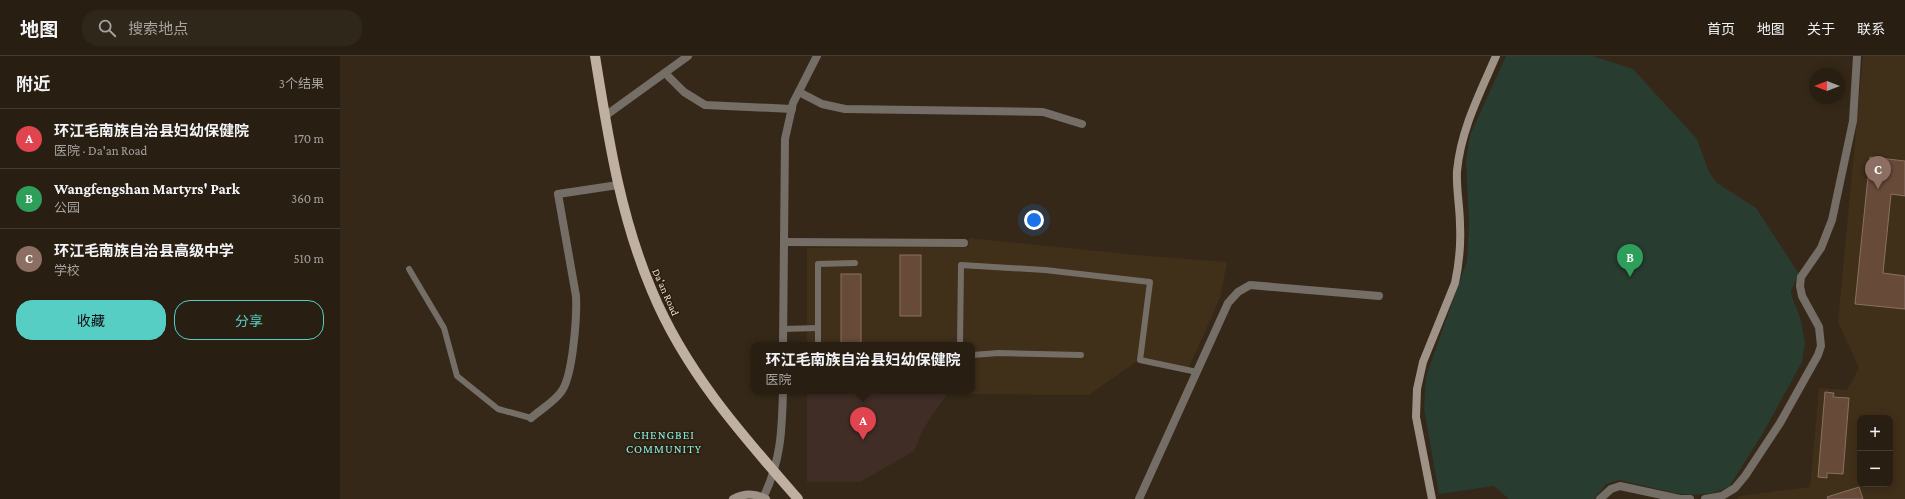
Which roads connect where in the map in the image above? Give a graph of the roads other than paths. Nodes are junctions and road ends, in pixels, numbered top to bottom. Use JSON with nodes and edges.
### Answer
{"nodes":[{"id":1,"x":595,"y":56,"type":"edge"},
{"id":2,"x":688,"y":56,"type":"edge"},
{"id":3,"x":817,"y":56,"type":"edge"},
{"id":4,"x":1496,"y":56,"type":"edge"},
{"id":5,"x":1857,"y":56,"type":"edge"},
{"id":6,"x":665,"y":73,"type":"junction"},
{"id":7,"x":799,"y":92,"type":"junction"},
{"id":8,"x":792,"y":109,"type":"junction"},
{"id":9,"x":605,"y":116,"type":"junction"},
{"id":10,"x":1082,"y":124,"type":"dead end"},
{"id":11,"x":618,"y":185,"type":"junction"},
{"id":12,"x":784,"y":242,"type":"junction"},
{"id":13,"x":964,"y":243,"type":"dead end"},
{"id":14,"x":855,"y":262,"type":"dead end"},
{"id":15,"x":409,"y":269,"type":"dead end"},
{"id":16,"x":1379,"y":296,"type":"dead end"},
{"id":17,"x":818,"y":328,"type":"junction"},
{"id":18,"x":783,"y":329,"type":"junction"},
{"id":19,"x":783,"y":342,"type":"edge"},
{"id":20,"x":818,"y":342,"type":"edge"},
{"id":21,"x":960,"y":342,"type":"edge"},
{"id":22,"x":975,"y":355,"type":"edge"},
{"id":23,"x":1081,"y":355,"type":"dead end"},
{"id":24,"x":1197,"y":372,"type":"junction"},
{"id":25,"x":783,"y":394,"type":"edge"},
{"id":26,"x":531,"y":418,"type":"joint"},
{"id":27,"x":774,"y":472,"type":"junction"},
{"id":28,"x":764,"y":498,"type":"edge"},
{"id":29,"x":733,"y":499,"type":"edge"},
{"id":30,"x":798,"y":499,"type":"edge"},
{"id":31,"x":1139,"y":499,"type":"edge"},
{"id":32,"x":1432,"y":499,"type":"edge"},
{"id":33,"x":1600,"y":499,"type":"edge"},
{"id":34,"x":1690,"y":499,"type":"edge"},
{"id":35,"x":1705,"y":499,"type":"edge"}],
"edges":[{"from":1,"to":9,"type":"main road","name":"Da'an Road"},
{"from":2,"to":6,"type":"street"},
{"from":3,"to":7,"type":"street"},
{"from":4,"to":32,"type":"street"},
{"from":5,"to":35,"type":"street"},
{"from":6,"to":8,"type":"street"},
{"from":6,"to":9,"type":"street"},
{"from":7,"to":8,"type":"street"},
{"from":7,"to":10,"type":"street"},
{"from":8,"to":12,"type":"street"},
{"from":9,"to":11,"type":"main road","name":"Da'an Road"},
{"from":11,"to":26,"type":"street"},
{"from":11,"to":27,"type":"main road","name":"Da'an Road"},
{"from":12,"to":13,"type":"street"},
{"from":12,"to":18,"type":"street"},
{"from":14,"to":17,"type":"lane"},
{"from":15,"to":26,"type":"lane"},
{"from":16,"to":24,"type":"street"},
{"from":17,"to":18,"type":"lane"},
{"from":17,"to":20,"type":"lane"},
{"from":18,"to":19,"type":"street"},
{"from":21,"to":24,"type":"lane"},
{"from":22,"to":23,"type":"lane"},
{"from":24,"to":31,"type":"street"},
{"from":25,"to":27,"type":"street"},
{"from":27,"to":28,"type":"street"},
{"from":27,"to":30,"type":"main road","name":"Da'an Road"},
{"from":28,"to":29,"type":"street"},
{"from":33,"to":34,"type":"street"}]}
